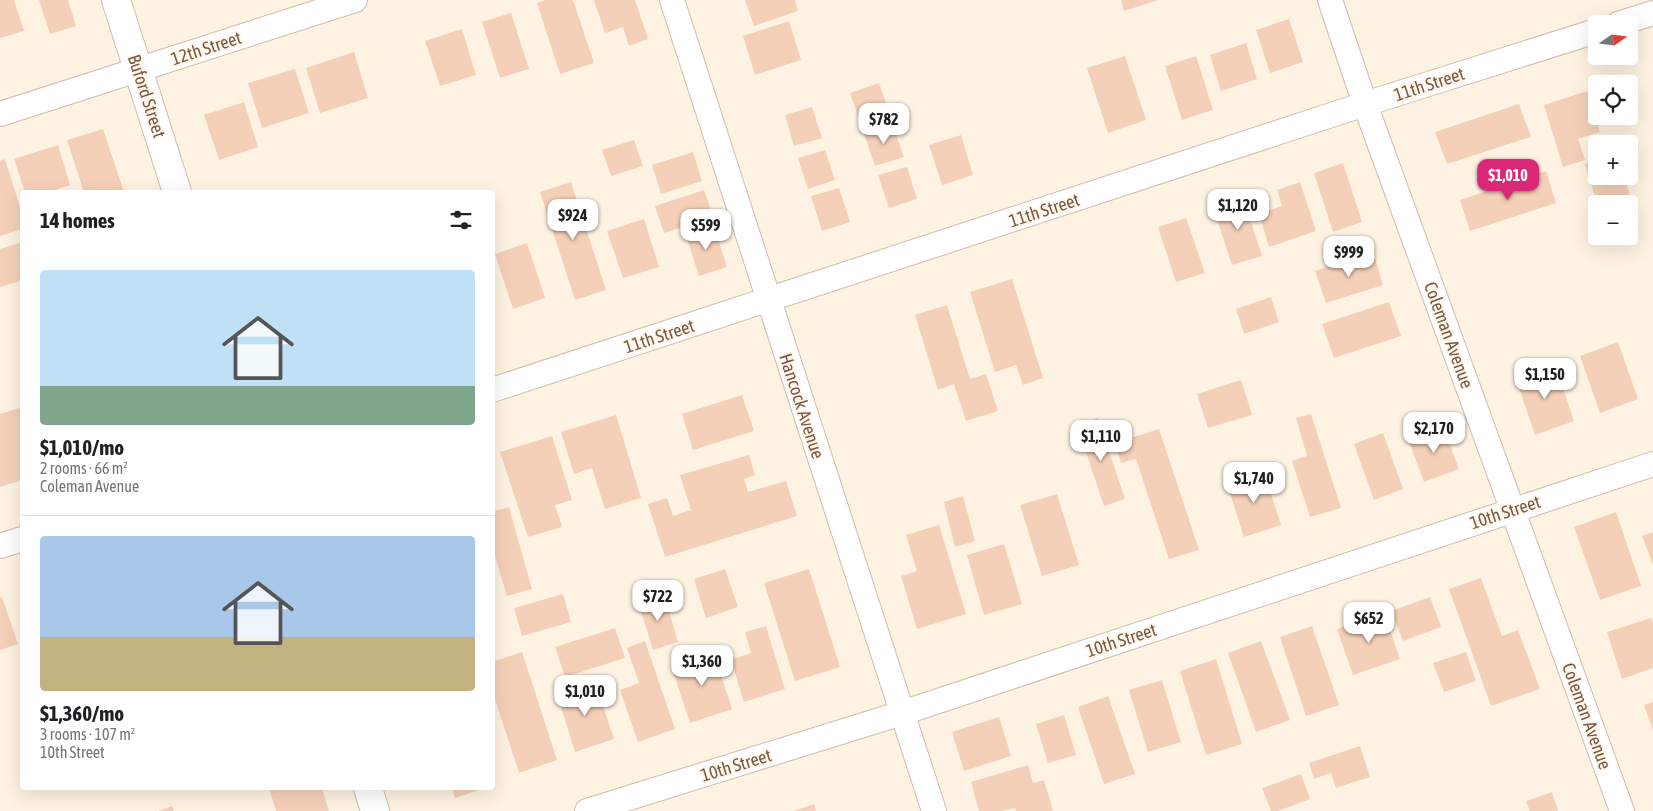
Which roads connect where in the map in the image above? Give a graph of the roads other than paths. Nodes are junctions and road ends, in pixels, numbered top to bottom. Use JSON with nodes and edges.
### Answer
{"nodes":[{"id":1,"x":116,"y":0,"type":"edge"},
{"id":2,"x":355,"y":0,"type":"edge"},
{"id":3,"x":672,"y":0,"type":"edge"},
{"id":4,"x":1330,"y":0,"type":"edge"},
{"id":5,"x":1653,"y":12,"type":"edge"},
{"id":6,"x":1638,"y":17,"type":"edge"},
{"id":7,"x":1588,"y":33,"type":"edge"},
{"id":8,"x":138,"y":70,"type":"junction"},
{"id":9,"x":1365,"y":104,"type":"junction"},
{"id":10,"x":0,"y":114,"type":"edge"},
{"id":11,"x":176,"y":190,"type":"edge"},
{"id":12,"x":768,"y":300,"type":"junction"},
{"id":13,"x":495,"y":389,"type":"edge"},
{"id":14,"x":1653,"y":464,"type":"edge"},
{"id":15,"x":1512,"y":510,"type":"junction"},
{"id":16,"x":20,"y":540,"type":"edge"},
{"id":17,"x":0,"y":546,"type":"edge"},
{"id":18,"x":902,"y":714,"type":"junction"},
{"id":19,"x":369,"y":790,"type":"edge"},
{"id":20,"x":375,"y":811,"type":"edge"},
{"id":21,"x":587,"y":811,"type":"edge"},
{"id":22,"x":934,"y":811,"type":"edge"},
{"id":23,"x":1622,"y":811,"type":"edge"}],
"edges":[{"from":1,"to":8,"type":"street","name":"Buford Street"},
{"from":2,"to":8,"type":"street","name":"12th Street"},
{"from":3,"to":12,"type":"street","name":"Hancock Avenue"},
{"from":4,"to":9,"type":"street","name":"Coleman Avenue"},
{"from":5,"to":6,"type":"street"},
{"from":7,"to":9,"type":"street","name":"11th Street"},
{"from":8,"to":10,"type":"street","name":"12th Street"},
{"from":8,"to":11,"type":"street","name":"Buford Street"},
{"from":9,"to":12,"type":"street","name":"11th Street"},
{"from":9,"to":15,"type":"street","name":"Coleman Avenue"},
{"from":12,"to":13,"type":"street","name":"11th Street"},
{"from":12,"to":18,"type":"street","name":"Hancock Avenue"},
{"from":14,"to":15,"type":"street","name":"10th Street"},
{"from":15,"to":18,"type":"street","name":"10th Street"},
{"from":15,"to":23,"type":"street","name":"Coleman Avenue"},
{"from":16,"to":17,"type":"street"},
{"from":18,"to":21,"type":"street","name":"10th Street"},
{"from":18,"to":22,"type":"street","name":"Hancock Avenue"},
{"from":19,"to":20,"type":"street"}]}
